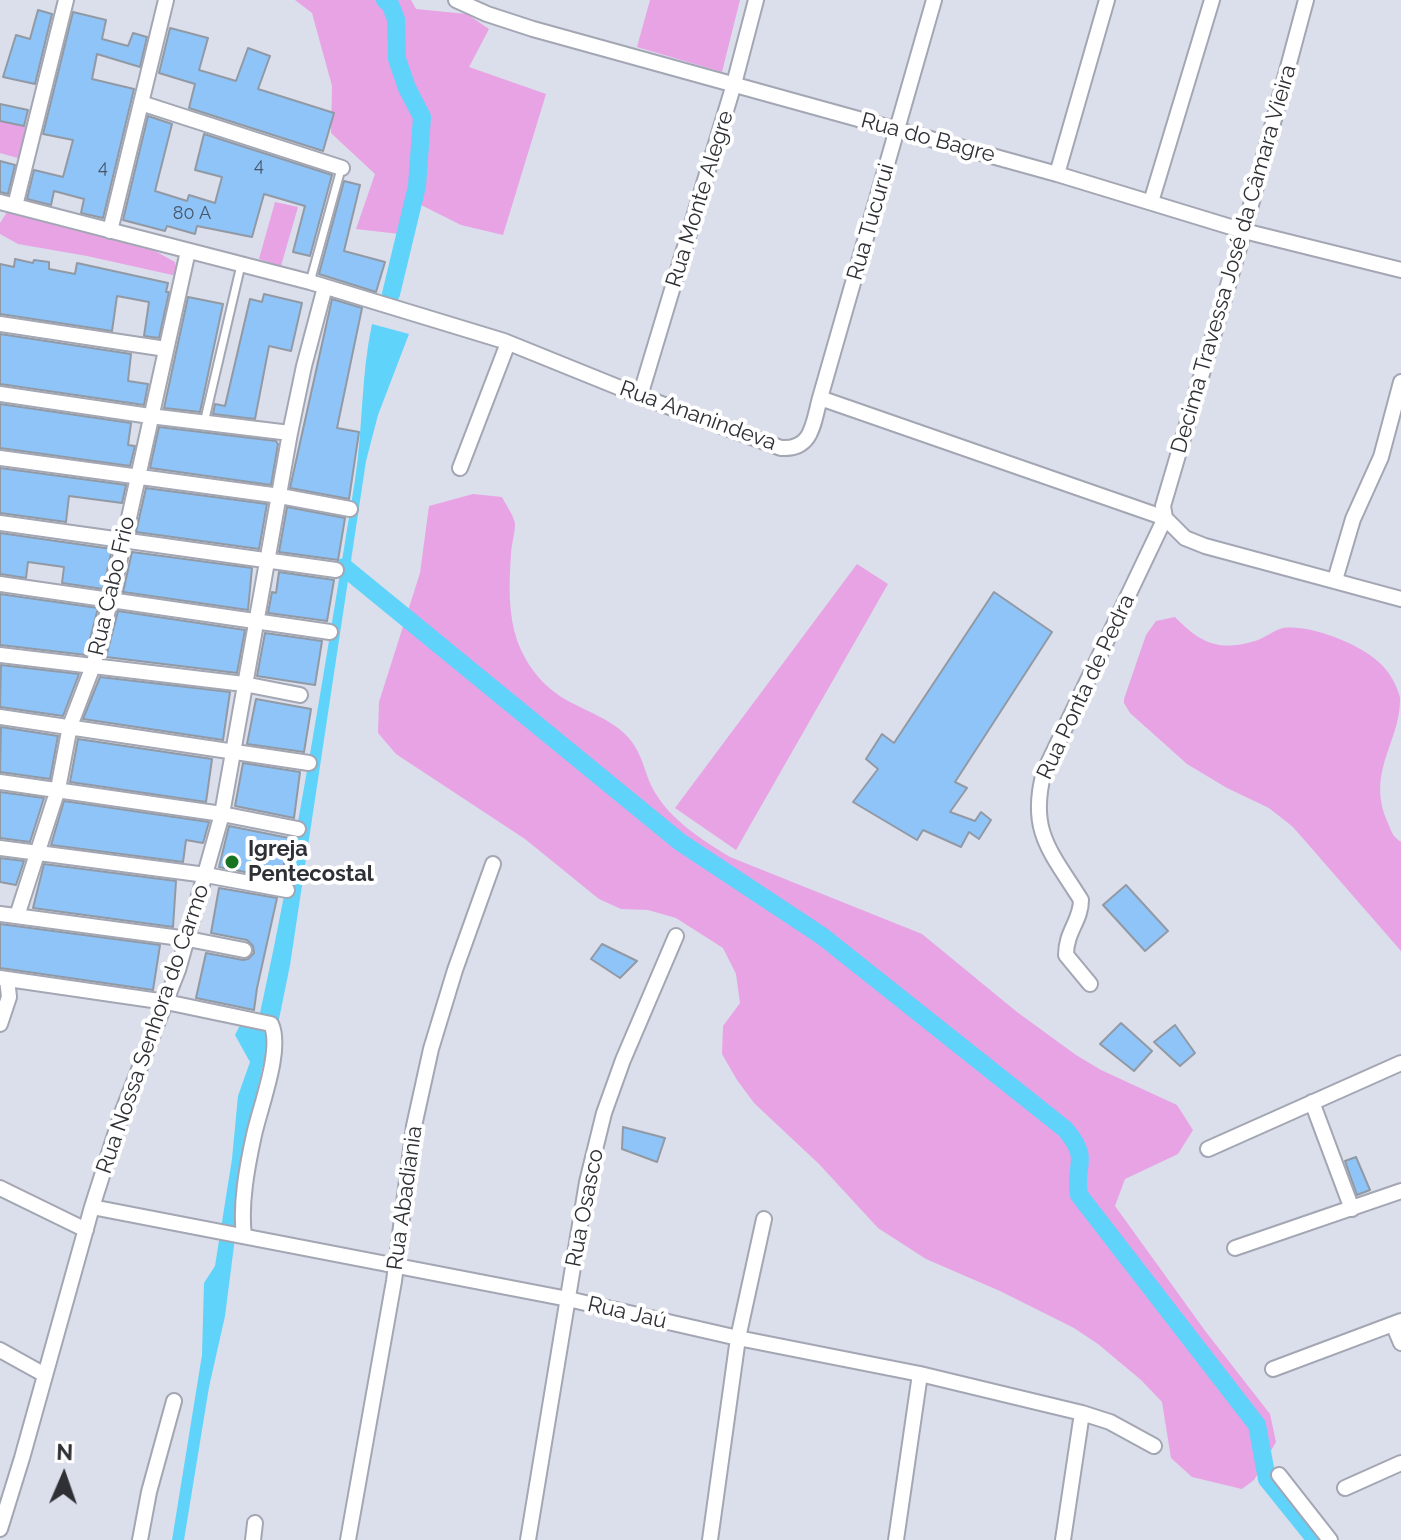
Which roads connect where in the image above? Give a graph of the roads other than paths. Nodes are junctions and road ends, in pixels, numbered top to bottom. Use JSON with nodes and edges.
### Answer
{"nodes":[{"id":1,"x":66,"y":0,"type":"edge"},
{"id":2,"x":166,"y":0,"type":"edge"},
{"id":3,"x":456,"y":0,"type":"edge"},
{"id":4,"x":756,"y":0,"type":"edge"},
{"id":5,"x":934,"y":0,"type":"edge"},
{"id":6,"x":1107,"y":0,"type":"edge"},
{"id":7,"x":1212,"y":0,"type":"edge"},
{"id":8,"x":1306,"y":0,"type":"edge"},
{"id":9,"x":734,"y":84,"type":"junction"},
{"id":10,"x":141,"y":103,"type":"junction"},
{"id":11,"x":897,"y":130,"type":"junction"},
{"id":12,"x":342,"y":168,"type":"joint"},
{"id":13,"x":1057,"y":174,"type":"junction"},
{"id":14,"x":1151,"y":202,"type":"junction"},
{"id":15,"x":7,"y":204,"type":"edge"},
{"id":16,"x":110,"y":231,"type":"junction"},
{"id":17,"x":1244,"y":231,"type":"junction"},
{"id":18,"x":188,"y":251,"type":"junction"},
{"id":19,"x":241,"y":265,"type":"junction"},
{"id":20,"x":1401,"y":270,"type":"edge"},
{"id":21,"x":310,"y":282,"type":"junction"},
{"id":22,"x":325,"y":287,"type":"junction"},
{"id":23,"x":0,"y":324,"type":"edge"},
{"id":24,"x":508,"y":343,"type":"junction"},
{"id":25,"x":166,"y":349,"type":"junction"},
{"id":26,"x":1401,"y":382,"type":"edge"},
{"id":27,"x":0,"y":394,"type":"edge"},
{"id":28,"x":640,"y":396,"type":"junction"},
{"id":29,"x":820,"y":398,"type":"junction"},
{"id":30,"x":150,"y":416,"type":"junction"},
{"id":31,"x":204,"y":423,"type":"junction"},
{"id":32,"x":290,"y":433,"type":"junction"},
{"id":33,"x":0,"y":458,"type":"edge"},
{"id":34,"x":460,"y":468,"type":"dead end"},
{"id":35,"x":137,"y":477,"type":"junction"},
{"id":36,"x":280,"y":496,"type":"junction"},
{"id":37,"x":350,"y":509,"type":"dead end"},
{"id":38,"x":1165,"y":518,"type":"junction"},
{"id":39,"x":0,"y":523,"type":"edge"},
{"id":40,"x":124,"y":539,"type":"junction"},
{"id":41,"x":269,"y":559,"type":"junction"},
{"id":42,"x":336,"y":570,"type":"dead end"},
{"id":43,"x":1335,"y":580,"type":"junction"},
{"id":44,"x":0,"y":584,"type":"edge"},
{"id":45,"x":111,"y":599,"type":"junction"},
{"id":46,"x":1401,"y":599,"type":"edge"},
{"id":47,"x":255,"y":622,"type":"junction"},
{"id":48,"x":330,"y":632,"type":"dead end"},
{"id":49,"x":0,"y":655,"type":"edge"},
{"id":50,"x":93,"y":666,"type":"junction"},
{"id":51,"x":244,"y":684,"type":"junction"},
{"id":52,"x":300,"y":695,"type":"dead end"},
{"id":53,"x":0,"y":717,"type":"edge"},
{"id":54,"x":70,"y":726,"type":"junction"},
{"id":55,"x":231,"y":753,"type":"junction"},
{"id":56,"x":309,"y":763,"type":"dead end"},
{"id":57,"x":0,"y":782,"type":"edge"},
{"id":58,"x":58,"y":789,"type":"junction"},
{"id":59,"x":222,"y":814,"type":"junction"},
{"id":60,"x":298,"y":829,"type":"dead end"},
{"id":61,"x":0,"y":848,"type":"edge"},
{"id":62,"x":36,"y":852,"type":"junction"},
{"id":63,"x":493,"y":864,"type":"dead end"},
{"id":64,"x":206,"y":875,"type":"junction"},
{"id":65,"x":287,"y":890,"type":"dead end"},
{"id":66,"x":0,"y":914,"type":"edge"},
{"id":67,"x":17,"y":916,"type":"junction"},
{"id":68,"x":676,"y":936,"type":"dead end"},
{"id":69,"x":188,"y":939,"type":"junction"},
{"id":70,"x":244,"y":950,"type":"dead end"},
{"id":71,"x":4,"y":979,"type":"edge"},
{"id":72,"x":1090,"y":984,"type":"dead end"},
{"id":73,"x":166,"y":1002,"type":"junction"},
{"id":74,"x":0,"y":1024,"type":"edge"},
{"id":75,"x":1401,"y":1063,"type":"edge"},
{"id":76,"x":1312,"y":1102,"type":"junction"},
{"id":77,"x":1208,"y":1149,"type":"dead end"},
{"id":78,"x":0,"y":1188,"type":"edge"},
{"id":79,"x":1401,"y":1191,"type":"edge"},
{"id":80,"x":92,"y":1207,"type":"junction"},
{"id":81,"x":1352,"y":1209,"type":"junction"},
{"id":82,"x":764,"y":1219,"type":"dead end"},
{"id":83,"x":86,"y":1230,"type":"junction"},
{"id":84,"x":240,"y":1235,"type":"junction"},
{"id":85,"x":1235,"y":1248,"type":"dead end"},
{"id":86,"x":395,"y":1265,"type":"junction"},
{"id":87,"x":568,"y":1299,"type":"junction"},
{"id":88,"x":1397,"y":1323,"type":"edge"},
{"id":89,"x":738,"y":1338,"type":"junction"},
{"id":90,"x":1401,"y":1343,"type":"edge"},
{"id":91,"x":0,"y":1350,"type":"edge"},
{"id":92,"x":1273,"y":1369,"type":"dead end"},
{"id":93,"x":920,"y":1374,"type":"junction"},
{"id":94,"x":45,"y":1375,"type":"junction"},
{"id":95,"x":174,"y":1401,"type":"dead end"},
{"id":96,"x":1082,"y":1413,"type":"junction"},
{"id":97,"x":1154,"y":1446,"type":"dead end"},
{"id":98,"x":1401,"y":1463,"type":"edge"},
{"id":99,"x":1279,"y":1475,"type":"dead end"},
{"id":100,"x":1345,"y":1488,"type":"dead end"},
{"id":101,"x":3,"y":1512,"type":"edge"},
{"id":102,"x":255,"y":1523,"type":"dead end"},
{"id":103,"x":0,"y":1529,"type":"edge"},
{"id":104,"x":140,"y":1540,"type":"edge"},
{"id":105,"x":253,"y":1540,"type":"edge"},
{"id":106,"x":348,"y":1540,"type":"edge"},
{"id":107,"x":528,"y":1540,"type":"edge"},
{"id":108,"x":710,"y":1540,"type":"edge"},
{"id":109,"x":896,"y":1540,"type":"edge"},
{"id":110,"x":1063,"y":1540,"type":"edge"},
{"id":111,"x":1330,"y":1540,"type":"edge"}],
"edges":[{"from":1,"to":15,"type":"street"},
{"from":2,"to":10,"type":"street"},
{"from":3,"to":9,"type":"street","name":"Rua do Bagre"},
{"from":4,"to":9,"type":"street","name":"Rua Monte Alegre"},
{"from":5,"to":11,"type":"street","name":"Rua Tucurui"},
{"from":6,"to":13,"type":"street"},
{"from":7,"to":14,"type":"street"},
{"from":8,"to":17,"type":"street","name":"Decima Travessa José da Câmara Vieira"},
{"from":9,"to":11,"type":"street","name":"Rua do Bagre"},
{"from":9,"to":28,"type":"street","name":"Rua Monte Alegre"},
{"from":10,"to":12,"type":"street"},
{"from":10,"to":16,"type":"street"},
{"from":11,"to":13,"type":"street","name":"Rua do Bagre"},
{"from":11,"to":29,"type":"street","name":"Rua Tucurui"},
{"from":12,"to":21,"type":"lane"},
{"from":13,"to":14,"type":"street","name":"Rua do Bagre"},
{"from":14,"to":17,"type":"street","name":"Rua do Bagre"},
{"from":15,"to":16,"type":"street","name":"Rua Ananindeva"},
{"from":16,"to":18,"type":"street","name":"Rua Ananindeva"},
{"from":17,"to":20,"type":"street","name":"Rua do Bagre"},
{"from":17,"to":38,"type":"street","name":"Decima Travessa José da Câmara Vieira"},
{"from":18,"to":19,"type":"street","name":"Rua Ananindeva"},
{"from":18,"to":25,"type":"street","name":"Rua Cabo Frio"},
{"from":19,"to":21,"type":"street","name":"Rua Ananindeva"},
{"from":19,"to":31,"type":"lane"},
{"from":21,"to":22,"type":"street","name":"Rua Ananindeva"},
{"from":22,"to":24,"type":"street","name":"Rua Ananindeva"},
{"from":22,"to":32,"type":"street","name":"Rua Nossa Senhora do Carmo"},
{"from":23,"to":25,"type":"street"},
{"from":24,"to":28,"type":"street","name":"Rua Ananindeva"},
{"from":24,"to":34,"type":"street"},
{"from":25,"to":30,"type":"street","name":"Rua Cabo Frio"},
{"from":26,"to":43,"type":"street"},
{"from":27,"to":30,"type":"street"},
{"from":28,"to":29,"type":"street","name":"Rua Ananindeva"},
{"from":29,"to":38,"type":"street"},
{"from":30,"to":31,"type":"street"},
{"from":30,"to":35,"type":"street","name":"Rua Cabo Frio"},
{"from":31,"to":32,"type":"street"},
{"from":32,"to":36,"type":"street","name":"Rua Nossa Senhora do Carmo"},
{"from":33,"to":35,"type":"street"},
{"from":35,"to":36,"type":"street"},
{"from":35,"to":40,"type":"street","name":"Rua Cabo Frio"},
{"from":36,"to":37,"type":"street"},
{"from":36,"to":41,"type":"street","name":"Rua Nossa Senhora do Carmo"},
{"from":38,"to":43,"type":"street"},
{"from":38,"to":72,"type":"street","name":"Rua Ponta de Pedra"},
{"from":39,"to":40,"type":"street"},
{"from":40,"to":41,"type":"street"},
{"from":40,"to":45,"type":"street","name":"Rua Cabo Frio"},
{"from":41,"to":42,"type":"street"},
{"from":41,"to":47,"type":"street","name":"Rua Nossa Senhora do Carmo"},
{"from":43,"to":46,"type":"street"},
{"from":44,"to":45,"type":"street"},
{"from":45,"to":47,"type":"street"},
{"from":45,"to":50,"type":"street","name":"Rua Cabo Frio"},
{"from":47,"to":48,"type":"street"},
{"from":47,"to":51,"type":"street","name":"Rua Nossa Senhora do Carmo"},
{"from":49,"to":50,"type":"street"},
{"from":50,"to":51,"type":"street"},
{"from":50,"to":54,"type":"street","name":"Rua Cabo Frio"},
{"from":51,"to":52,"type":"street"},
{"from":51,"to":55,"type":"street","name":"Rua Nossa Senhora do Carmo"},
{"from":53,"to":54,"type":"street"},
{"from":54,"to":55,"type":"street"},
{"from":54,"to":58,"type":"street","name":"Rua Cabo Frio"},
{"from":55,"to":56,"type":"street"},
{"from":55,"to":59,"type":"street","name":"Rua Nossa Senhora do Carmo"},
{"from":57,"to":58,"type":"street"},
{"from":58,"to":59,"type":"street"},
{"from":58,"to":62,"type":"street","name":"Rua Cabo Frio"},
{"from":59,"to":60,"type":"street"},
{"from":59,"to":64,"type":"street","name":"Rua Nossa Senhora do Carmo"},
{"from":61,"to":62,"type":"street"},
{"from":62,"to":64,"type":"street"},
{"from":62,"to":67,"type":"street","name":"Rua Cabo Frio"},
{"from":63,"to":86,"type":"street","name":"Rua Abadiania"},
{"from":64,"to":65,"type":"street"},
{"from":64,"to":69,"type":"street","name":"Rua Nossa Senhora do Carmo"},
{"from":66,"to":67,"type":"street"},
{"from":67,"to":69,"type":"street"},
{"from":68,"to":87,"type":"street","name":"Rua Osasco"},
{"from":69,"to":70,"type":"street"},
{"from":69,"to":73,"type":"street","name":"Rua Nossa Senhora do Carmo"},
{"from":71,"to":73,"type":"street"},
{"from":71,"to":74,"type":"street"},
{"from":73,"to":80,"type":"street","name":"Rua Nossa Senhora do Carmo"},
{"from":73,"to":84,"type":"street"},
{"from":75,"to":76,"type":"street"},
{"from":76,"to":77,"type":"street"},
{"from":76,"to":81,"type":"street"},
{"from":78,"to":83,"type":"street"},
{"from":79,"to":81,"type":"street"},
{"from":80,"to":83,"type":"street","name":"Rua Nossa Senhora do Carmo"},
{"from":80,"to":84,"type":"street","name":"Rua Jaú"},
{"from":81,"to":85,"type":"street"},
{"from":82,"to":89,"type":"street"},
{"from":83,"to":94,"type":"street","name":"Rua Nossa Senhora do Carmo"},
{"from":84,"to":86,"type":"street","name":"Rua Jaú"},
{"from":86,"to":87,"type":"street","name":"Rua Jaú"},
{"from":86,"to":106,"type":"street","name":"Rua Abadiania"},
{"from":87,"to":89,"type":"street","name":"Rua Jaú"},
{"from":87,"to":107,"type":"street","name":"Rua Osasco"},
{"from":88,"to":90,"type":"street"},
{"from":88,"to":92,"type":"street"},
{"from":89,"to":93,"type":"street","name":"Rua Jaú"},
{"from":89,"to":108,"type":"street"},
{"from":91,"to":94,"type":"street"},
{"from":93,"to":96,"type":"street","name":"Rua Jaú"},
{"from":93,"to":109,"type":"street"},
{"from":94,"to":101,"type":"street","name":"Rua Nossa Senhora do Carmo"},
{"from":95,"to":104,"type":"street"},
{"from":96,"to":97,"type":"street","name":"Rua Jaú"},
{"from":96,"to":110,"type":"street"},
{"from":98,"to":100,"type":"street"},
{"from":99,"to":111,"type":"street"},
{"from":101,"to":103,"type":"street","name":"Rua Nossa Senhora do Carmo"},
{"from":102,"to":105,"type":"street"}]}
